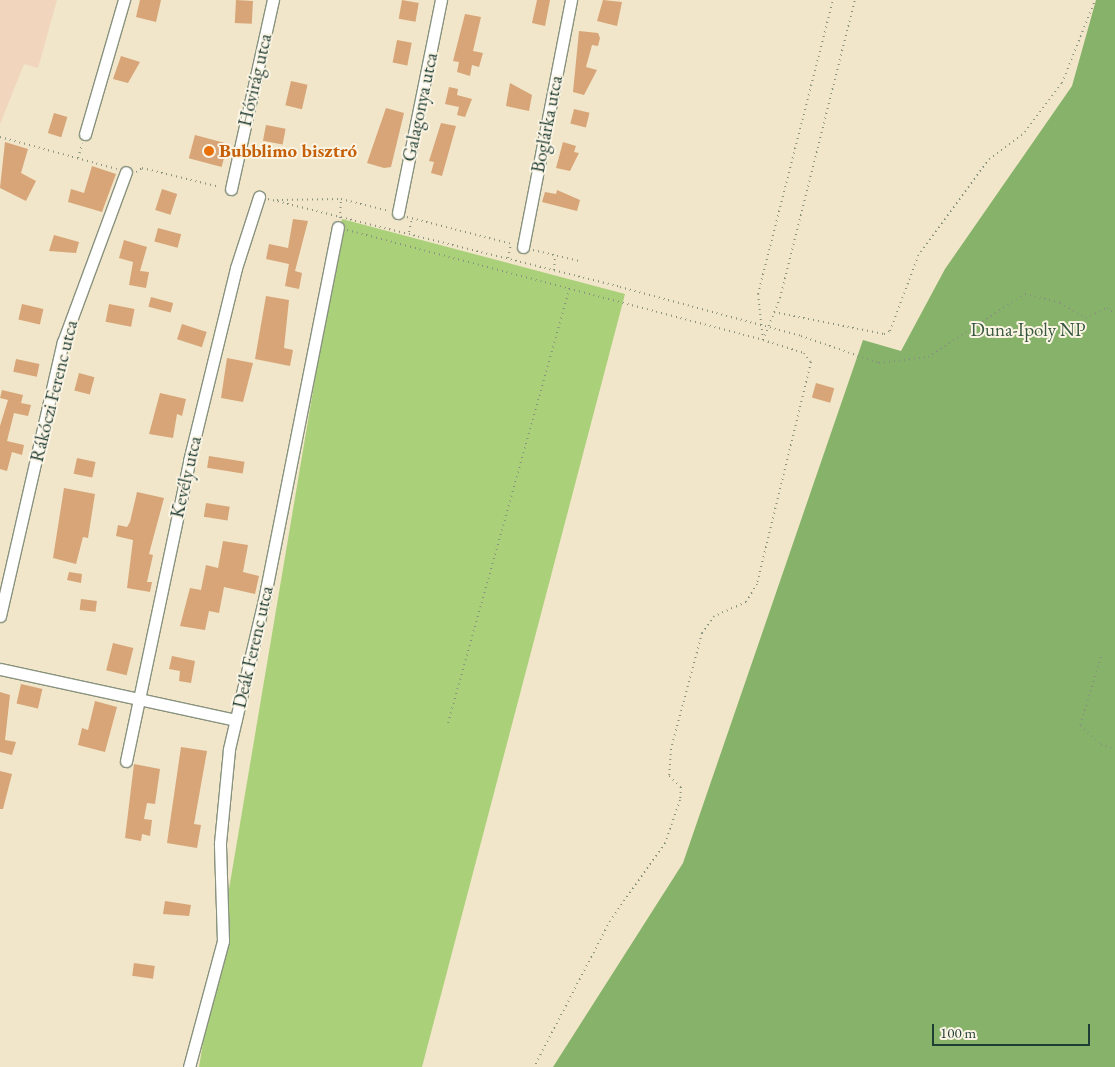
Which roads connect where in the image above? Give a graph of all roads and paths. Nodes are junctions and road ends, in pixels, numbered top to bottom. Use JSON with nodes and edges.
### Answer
{"nodes":[{"id":1,"x":124,"y":0,"type":"edge"},
{"id":2,"x":273,"y":0,"type":"edge"},
{"id":3,"x":441,"y":0,"type":"edge"},
{"id":4,"x":571,"y":0,"type":"edge"},
{"id":5,"x":832,"y":0,"type":"edge"},
{"id":6,"x":855,"y":0,"type":"edge"},
{"id":7,"x":1095,"y":0,"type":"edge"},
{"id":8,"x":85,"y":134,"type":"joint"},
{"id":9,"x":0,"y":136,"type":"edge"},
{"id":10,"x":78,"y":158,"type":"junction"},
{"id":11,"x":126,"y":172,"type":"junction"},
{"id":12,"x":231,"y":190,"type":"joint"},
{"id":13,"x":259,"y":197,"type":"dead end"},
{"id":14,"x":341,"y":198,"type":"junction"},
{"id":15,"x":340,"y":214,"type":"junction"},
{"id":16,"x":398,"y":214,"type":"junction"},
{"id":17,"x":412,"y":219,"type":"junction"},
{"id":18,"x":338,"y":227,"type":"joint"},
{"id":19,"x":409,"y":232,"type":"junction"},
{"id":20,"x":511,"y":244,"type":"junction"},
{"id":21,"x":523,"y":248,"type":"junction"},
{"id":22,"x":555,"y":256,"type":"junction"},
{"id":23,"x":508,"y":258,"type":"junction"},
{"id":24,"x":579,"y":261,"type":"dead end"},
{"id":25,"x":554,"y":270,"type":"junction"},
{"id":26,"x":570,"y":287,"type":"junction"},
{"id":27,"x":774,"y":312,"type":"junction"},
{"id":28,"x":1115,"y":314,"type":"edge"},
{"id":29,"x":759,"y":326,"type":"junction"},
{"id":30,"x":768,"y":328,"type":"junction"},
{"id":31,"x":763,"y":340,"type":"junction"},
{"id":32,"x":0,"y":616,"type":"edge"},
{"id":33,"x":1101,"y":657,"type":"dead end"},
{"id":34,"x":0,"y":669,"type":"edge"},
{"id":35,"x":140,"y":701,"type":"junction"},
{"id":36,"x":236,"y":720,"type":"junction"},
{"id":37,"x":448,"y":723,"type":"dead end"},
{"id":38,"x":1115,"y":749,"type":"edge"},
{"id":39,"x":126,"y":761,"type":"dead end"},
{"id":40,"x":189,"y":1067,"type":"edge"},
{"id":41,"x":534,"y":1067,"type":"edge"}],
"edges":[{"from":1,"to":8,"type":"street"},
{"from":2,"to":12,"type":"street","name":"Hóvirág utca"},
{"from":3,"to":16,"type":"street","name":"Galagonya utca"},
{"from":4,"to":21,"type":"street","name":"Boglárka utca"},
{"from":5,"to":29,"type":"path"},
{"from":6,"to":27,"type":"path"},
{"from":7,"to":27,"type":"path"},
{"from":8,"to":10,"type":"path"},
{"from":9,"to":10,"type":"path"},
{"from":10,"to":11,"type":"path"},
{"from":11,"to":12,"type":"path"},
{"from":11,"to":32,"type":"street","name":"Rákóczi Ferenc utca"},
{"from":13,"to":35,"type":"street","name":"Kevély utca"},
{"from":14,"to":15,"type":"path"},
{"from":14,"to":15,"type":"path"},
{"from":14,"to":16,"type":"path"},
{"from":15,"to":19,"type":"path"},
{"from":16,"to":17,"type":"path"},
{"from":17,"to":19,"type":"path"},
{"from":17,"to":20,"type":"path"},
{"from":18,"to":26,"type":"path"},
{"from":18,"to":36,"type":"street","name":"Deák Ferenc utca"},
{"from":19,"to":23,"type":"path"},
{"from":20,"to":21,"type":"path"},
{"from":20,"to":23,"type":"path"},
{"from":21,"to":22,"type":"path"},
{"from":22,"to":24,"type":"path"},
{"from":22,"to":25,"type":"path"},
{"from":23,"to":25,"type":"path"},
{"from":25,"to":29,"type":"path"},
{"from":26,"to":31,"type":"path"},
{"from":26,"to":37,"type":"path"},
{"from":27,"to":30,"type":"path"},
{"from":28,"to":30,"type":"path"},
{"from":29,"to":30,"type":"path"},
{"from":29,"to":31,"type":"path"},
{"from":30,"to":31,"type":"path"},
{"from":31,"to":41,"type":"path"},
{"from":33,"to":38,"type":"path"},
{"from":34,"to":35,"type":"street"},
{"from":35,"to":36,"type":"street"},
{"from":35,"to":39,"type":"street","name":"Kevély utca"},
{"from":36,"to":40,"type":"street","name":"Deák Ferenc utca"}]}
